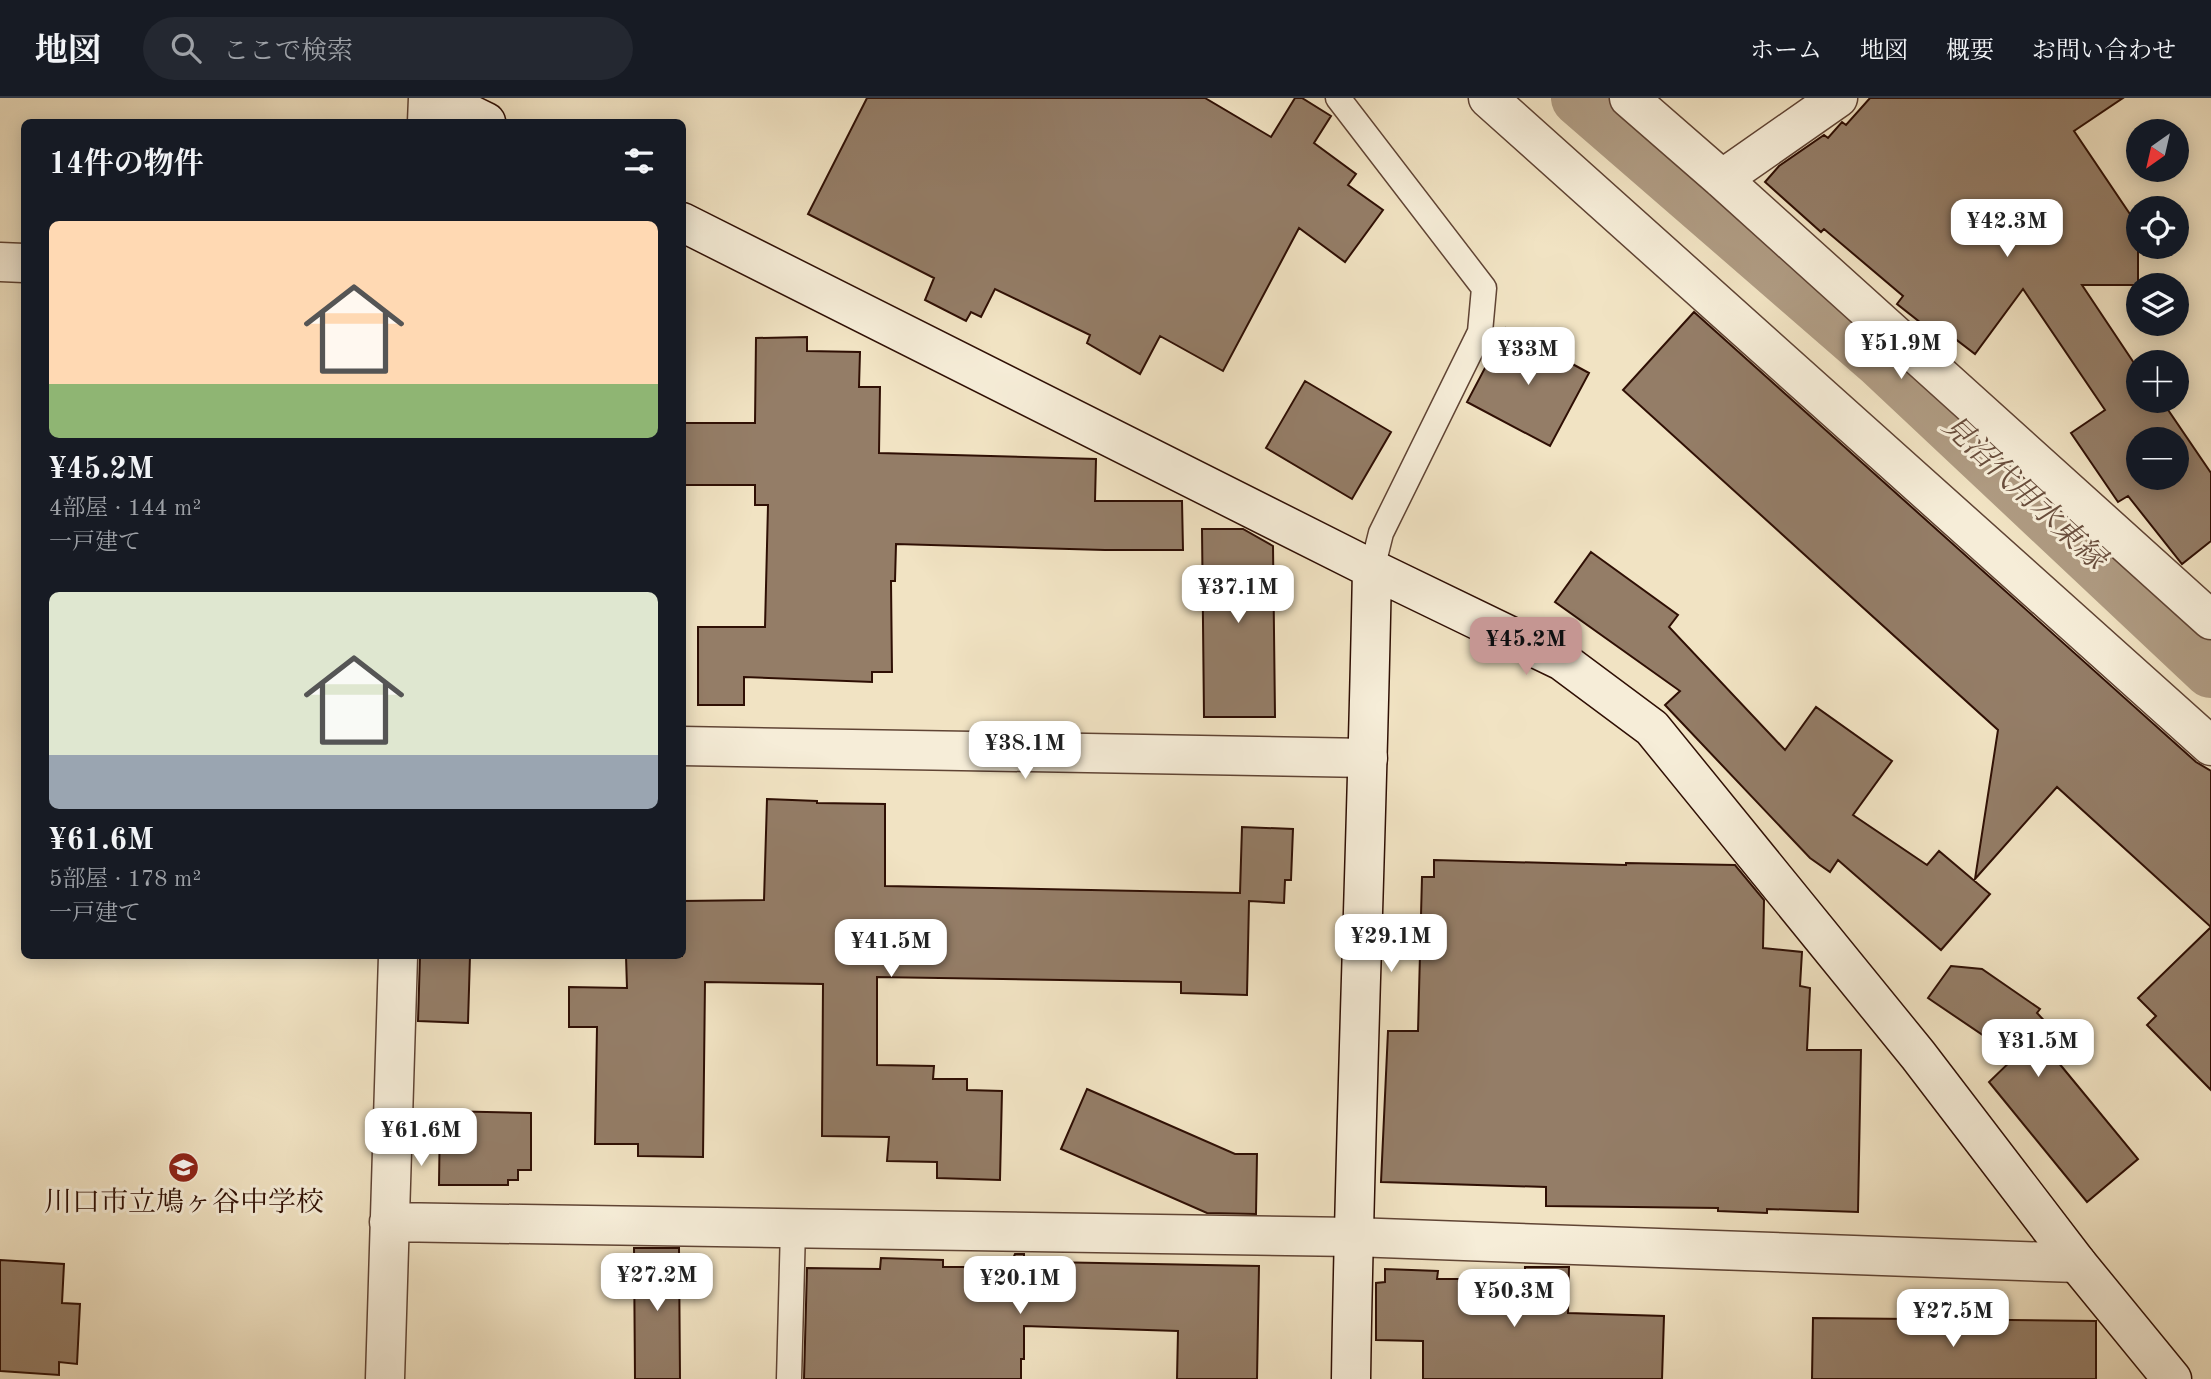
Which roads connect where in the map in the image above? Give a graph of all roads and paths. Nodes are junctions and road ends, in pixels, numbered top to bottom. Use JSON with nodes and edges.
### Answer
{"nodes":[{"id":1,"x":428,"y":98,"type":"edge"},
{"id":2,"x":437,"y":98,"type":"edge"},
{"id":3,"x":1338,"y":98,"type":"edge"},
{"id":4,"x":1488,"y":98,"type":"edge"},
{"id":5,"x":1629,"y":98,"type":"edge"},
{"id":6,"x":1838,"y":98,"type":"edge"},
{"id":7,"x":427,"y":119,"type":"edge"},
{"id":8,"x":480,"y":119,"type":"edge"},
{"id":9,"x":1722,"y":179,"type":"junction"},
{"id":10,"x":686,"y":224,"type":"edge"},
{"id":11,"x":0,"y":262,"type":"edge"},
{"id":12,"x":21,"y":263,"type":"edge"},
{"id":13,"x":1372,"y":569,"type":"junction"},
{"id":14,"x":2211,"y":620,"type":"edge"},
{"id":15,"x":686,"y":746,"type":"edge"},
{"id":16,"x":2211,"y":746,"type":"edge"},
{"id":17,"x":1368,"y":758,"type":"junction"},
{"id":18,"x":398,"y":959,"type":"edge"},
{"id":19,"x":389,"y":1222,"type":"junction"},
{"id":20,"x":793,"y":1228,"type":"junction"},
{"id":21,"x":1353,"y":1237,"type":"junction"},
{"id":22,"x":2077,"y":1263,"type":"junction"},
{"id":23,"x":385,"y":1379,"type":"edge"},
{"id":24,"x":789,"y":1379,"type":"edge"},
{"id":25,"x":1351,"y":1379,"type":"edge"},
{"id":26,"x":2172,"y":1379,"type":"edge"}],
"edges":[{"from":1,"to":7,"type":"street"},
{"from":2,"to":8,"type":"street"},
{"from":3,"to":13,"type":"lane"},
{"from":4,"to":16,"type":"street"},
{"from":5,"to":9,"type":"street"},
{"from":6,"to":9,"type":"street"},
{"from":9,"to":14,"type":"street"},
{"from":10,"to":13,"type":"street"},
{"from":11,"to":12,"type":"street"},
{"from":13,"to":17,"type":"street"},
{"from":13,"to":22,"type":"street"},
{"from":15,"to":17,"type":"street"},
{"from":17,"to":21,"type":"street"},
{"from":18,"to":19,"type":"street"},
{"from":19,"to":20,"type":"street"},
{"from":19,"to":23,"type":"street"},
{"from":20,"to":21,"type":"street"},
{"from":20,"to":24,"type":"lane"},
{"from":21,"to":22,"type":"street"},
{"from":21,"to":25,"type":"street"},
{"from":22,"to":26,"type":"street"}]}
